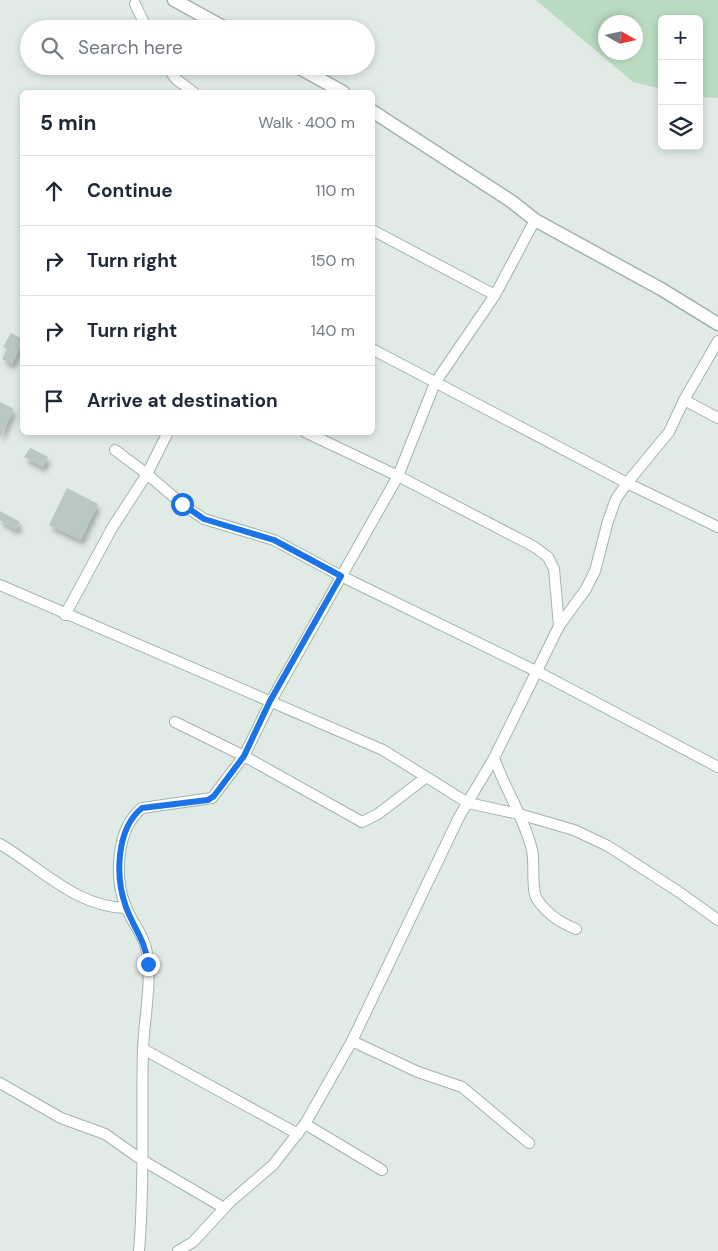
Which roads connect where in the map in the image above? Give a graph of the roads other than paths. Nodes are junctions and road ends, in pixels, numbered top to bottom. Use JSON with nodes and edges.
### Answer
{"nodes":[{"id":1,"x":174,"y":0,"type":"edge"},
{"id":2,"x":136,"y":4,"type":"dead end"},
{"id":3,"x":143,"y":20,"type":"edge"},
{"id":4,"x":211,"y":20,"type":"edge"},
{"id":5,"x":173,"y":75,"type":"edge"},
{"id":6,"x":311,"y":75,"type":"edge"},
{"id":7,"x":190,"y":90,"type":"edge"},
{"id":8,"x":335,"y":90,"type":"edge"},
{"id":9,"x":375,"y":114,"type":"edge"},
{"id":10,"x":535,"y":220,"type":"junction"},
{"id":11,"x":375,"y":232,"type":"edge"},
{"id":12,"x":495,"y":295,"type":"junction"},
{"id":13,"x":718,"y":324,"type":"edge"},
{"id":14,"x":718,"y":341,"type":"edge"},
{"id":15,"x":375,"y":351,"type":"edge"},
{"id":16,"x":435,"y":384,"type":"junction"},
{"id":17,"x":684,"y":400,"type":"junction"},
{"id":18,"x":718,"y":418,"type":"edge"},
{"id":19,"x":166,"y":435,"type":"edge"},
{"id":20,"x":311,"y":435,"type":"edge"},
{"id":21,"x":115,"y":450,"type":"dead end"},
{"id":22,"x":147,"y":474,"type":"junction"},
{"id":23,"x":398,"y":476,"type":"junction"},
{"id":24,"x":628,"y":483,"type":"junction"},
{"id":25,"x":718,"y":527,"type":"edge"},
{"id":26,"x":341,"y":576,"type":"junction"},
{"id":27,"x":0,"y":585,"type":"edge"},
{"id":28,"x":65,"y":615,"type":"junction"},
{"id":29,"x":560,"y":626,"type":"junction"},
{"id":30,"x":538,"y":672,"type":"junction"},
{"id":31,"x":270,"y":701,"type":"junction"},
{"id":32,"x":175,"y":722,"type":"dead end"},
{"id":33,"x":244,"y":756,"type":"junction"},
{"id":34,"x":494,"y":758,"type":"junction"},
{"id":35,"x":718,"y":767,"type":"edge"},
{"id":36,"x":425,"y":778,"type":"junction"},
{"id":37,"x":468,"y":803,"type":"junction"},
{"id":38,"x":519,"y":814,"type":"junction"},
{"id":39,"x":0,"y":844,"type":"edge"},
{"id":40,"x":126,"y":908,"type":"junction"},
{"id":41,"x":718,"y":920,"type":"edge"},
{"id":42,"x":576,"y":929,"type":"dead end"},
{"id":43,"x":352,"y":1041,"type":"junction"},
{"id":44,"x":143,"y":1048,"type":"junction"},
{"id":45,"x":0,"y":1083,"type":"edge"},
{"id":46,"x":305,"y":1124,"type":"junction"},
{"id":47,"x":298,"y":1134,"type":"junction"},
{"id":48,"x":529,"y":1143,"type":"dead end"},
{"id":49,"x":142,"y":1160,"type":"junction"},
{"id":50,"x":382,"y":1170,"type":"dead end"},
{"id":51,"x":224,"y":1208,"type":"junction"},
{"id":52,"x":139,"y":1251,"type":"edge"},
{"id":53,"x":178,"y":1251,"type":"edge"}],
"edges":[{"from":1,"to":4,"type":"street"},
{"from":2,"to":3,"type":"street"},
{"from":5,"to":7,"type":"street"},
{"from":6,"to":8,"type":"street"},
{"from":9,"to":10,"type":"street"},
{"from":10,"to":12,"type":"street"},
{"from":10,"to":13,"type":"street"},
{"from":11,"to":12,"type":"street"},
{"from":12,"to":16,"type":"street"},
{"from":14,"to":17,"type":"street"},
{"from":15,"to":16,"type":"street"},
{"from":16,"to":23,"type":"street"},
{"from":16,"to":24,"type":"street"},
{"from":17,"to":18,"type":"street"},
{"from":17,"to":24,"type":"street"},
{"from":19,"to":22,"type":"street"},
{"from":20,"to":23,"type":"street"},
{"from":21,"to":22,"type":"street"},
{"from":22,"to":26,"type":"street"},
{"from":22,"to":28,"type":"street"},
{"from":23,"to":26,"type":"street"},
{"from":23,"to":29,"type":"street"},
{"from":24,"to":25,"type":"street"},
{"from":24,"to":29,"type":"street"},
{"from":26,"to":30,"type":"street"},
{"from":26,"to":31,"type":"street"},
{"from":27,"to":28,"type":"street"},
{"from":28,"to":31,"type":"street"},
{"from":29,"to":30,"type":"street"},
{"from":30,"to":34,"type":"street"},
{"from":30,"to":35,"type":"street"},
{"from":31,"to":33,"type":"street"},
{"from":31,"to":36,"type":"street"},
{"from":32,"to":33,"type":"street"},
{"from":33,"to":36,"type":"street"},
{"from":33,"to":40,"type":"street"},
{"from":34,"to":37,"type":"street"},
{"from":34,"to":38,"type":"street"},
{"from":36,"to":37,"type":"street"},
{"from":37,"to":38,"type":"street"},
{"from":37,"to":43,"type":"street"},
{"from":38,"to":41,"type":"street"},
{"from":38,"to":42,"type":"street"},
{"from":39,"to":40,"type":"street"},
{"from":40,"to":44,"type":"street"},
{"from":43,"to":46,"type":"street"},
{"from":43,"to":48,"type":"street"},
{"from":44,"to":47,"type":"street"},
{"from":44,"to":49,"type":"street"},
{"from":45,"to":49,"type":"street"},
{"from":46,"to":47,"type":"street"},
{"from":46,"to":50,"type":"street"},
{"from":47,"to":51,"type":"street"},
{"from":49,"to":51,"type":"street"},
{"from":49,"to":52,"type":"street"},
{"from":51,"to":53,"type":"street"}]}
